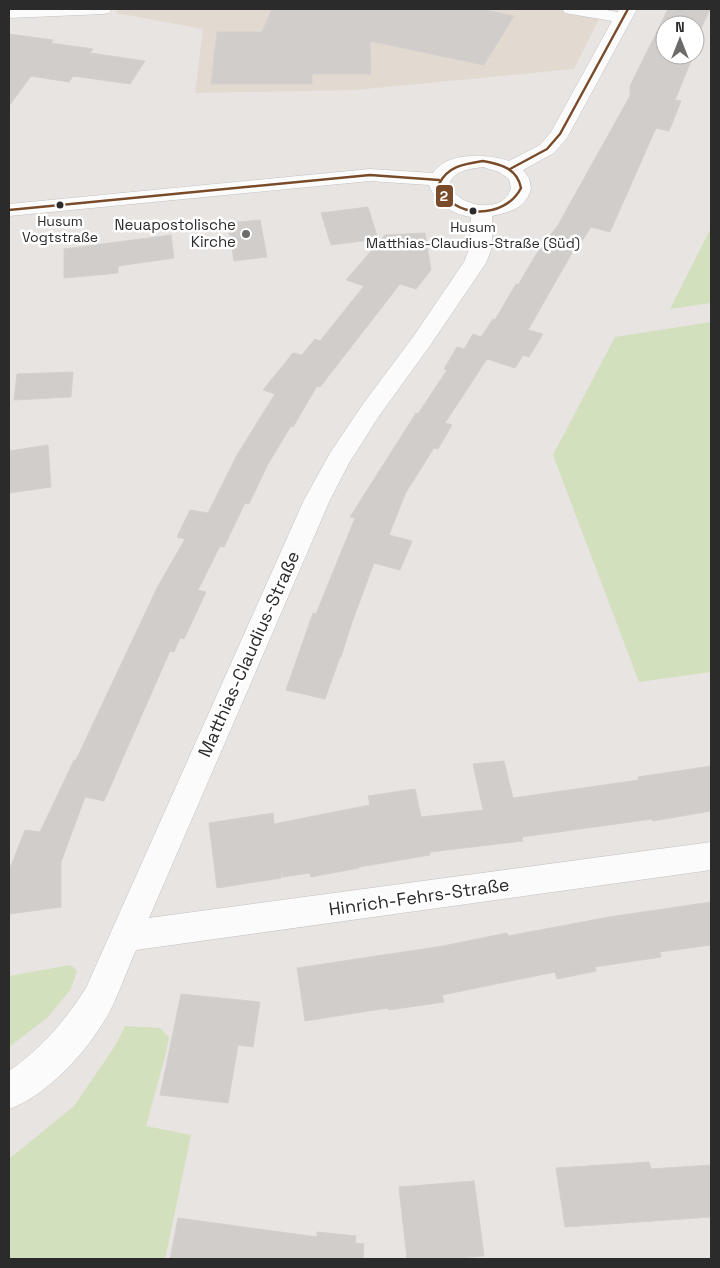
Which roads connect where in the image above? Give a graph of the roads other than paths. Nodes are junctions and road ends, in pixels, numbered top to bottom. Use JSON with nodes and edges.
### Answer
{"nodes":[{"id":1,"x":98,"y":9,"type":"edge"},
{"id":2,"x":103,"y":9,"type":"edge"},
{"id":3,"x":574,"y":9,"type":"edge"},
{"id":4,"x":34,"y":10,"type":"edge"},
{"id":5,"x":9,"y":13,"type":"edge"},
{"id":6,"x":626,"y":14,"type":"edge"},
{"id":7,"x":510,"y":169,"type":"junction"},
{"id":8,"x":439,"y":180,"type":"junction"},
{"id":9,"x":9,"y":210,"type":"edge"},
{"id":10,"x":482,"y":211,"type":"junction"},
{"id":11,"x":711,"y":856,"type":"edge"},
{"id":12,"x":127,"y":936,"type":"junction"},
{"id":13,"x":9,"y":1092,"type":"edge"}],
"edges":[{"from":1,"to":2,"type":"street"},
{"from":1,"to":4,"type":"street"},
{"from":3,"to":6,"type":"street"},
{"from":4,"to":5,"type":"street"},
{"from":6,"to":7,"type":"street"},
{"from":7,"to":8,"type":"street"},
{"from":7,"to":10,"type":"street"},
{"from":8,"to":9,"type":"street"},
{"from":8,"to":10,"type":"street"},
{"from":10,"to":12,"type":"street","name":"Matthias-Claudius-Straße"},
{"from":11,"to":12,"type":"street","name":"Hinrich-Fehrs-Straße"},
{"from":12,"to":13,"type":"street","name":"Matthias-Claudius-Straße"}]}
